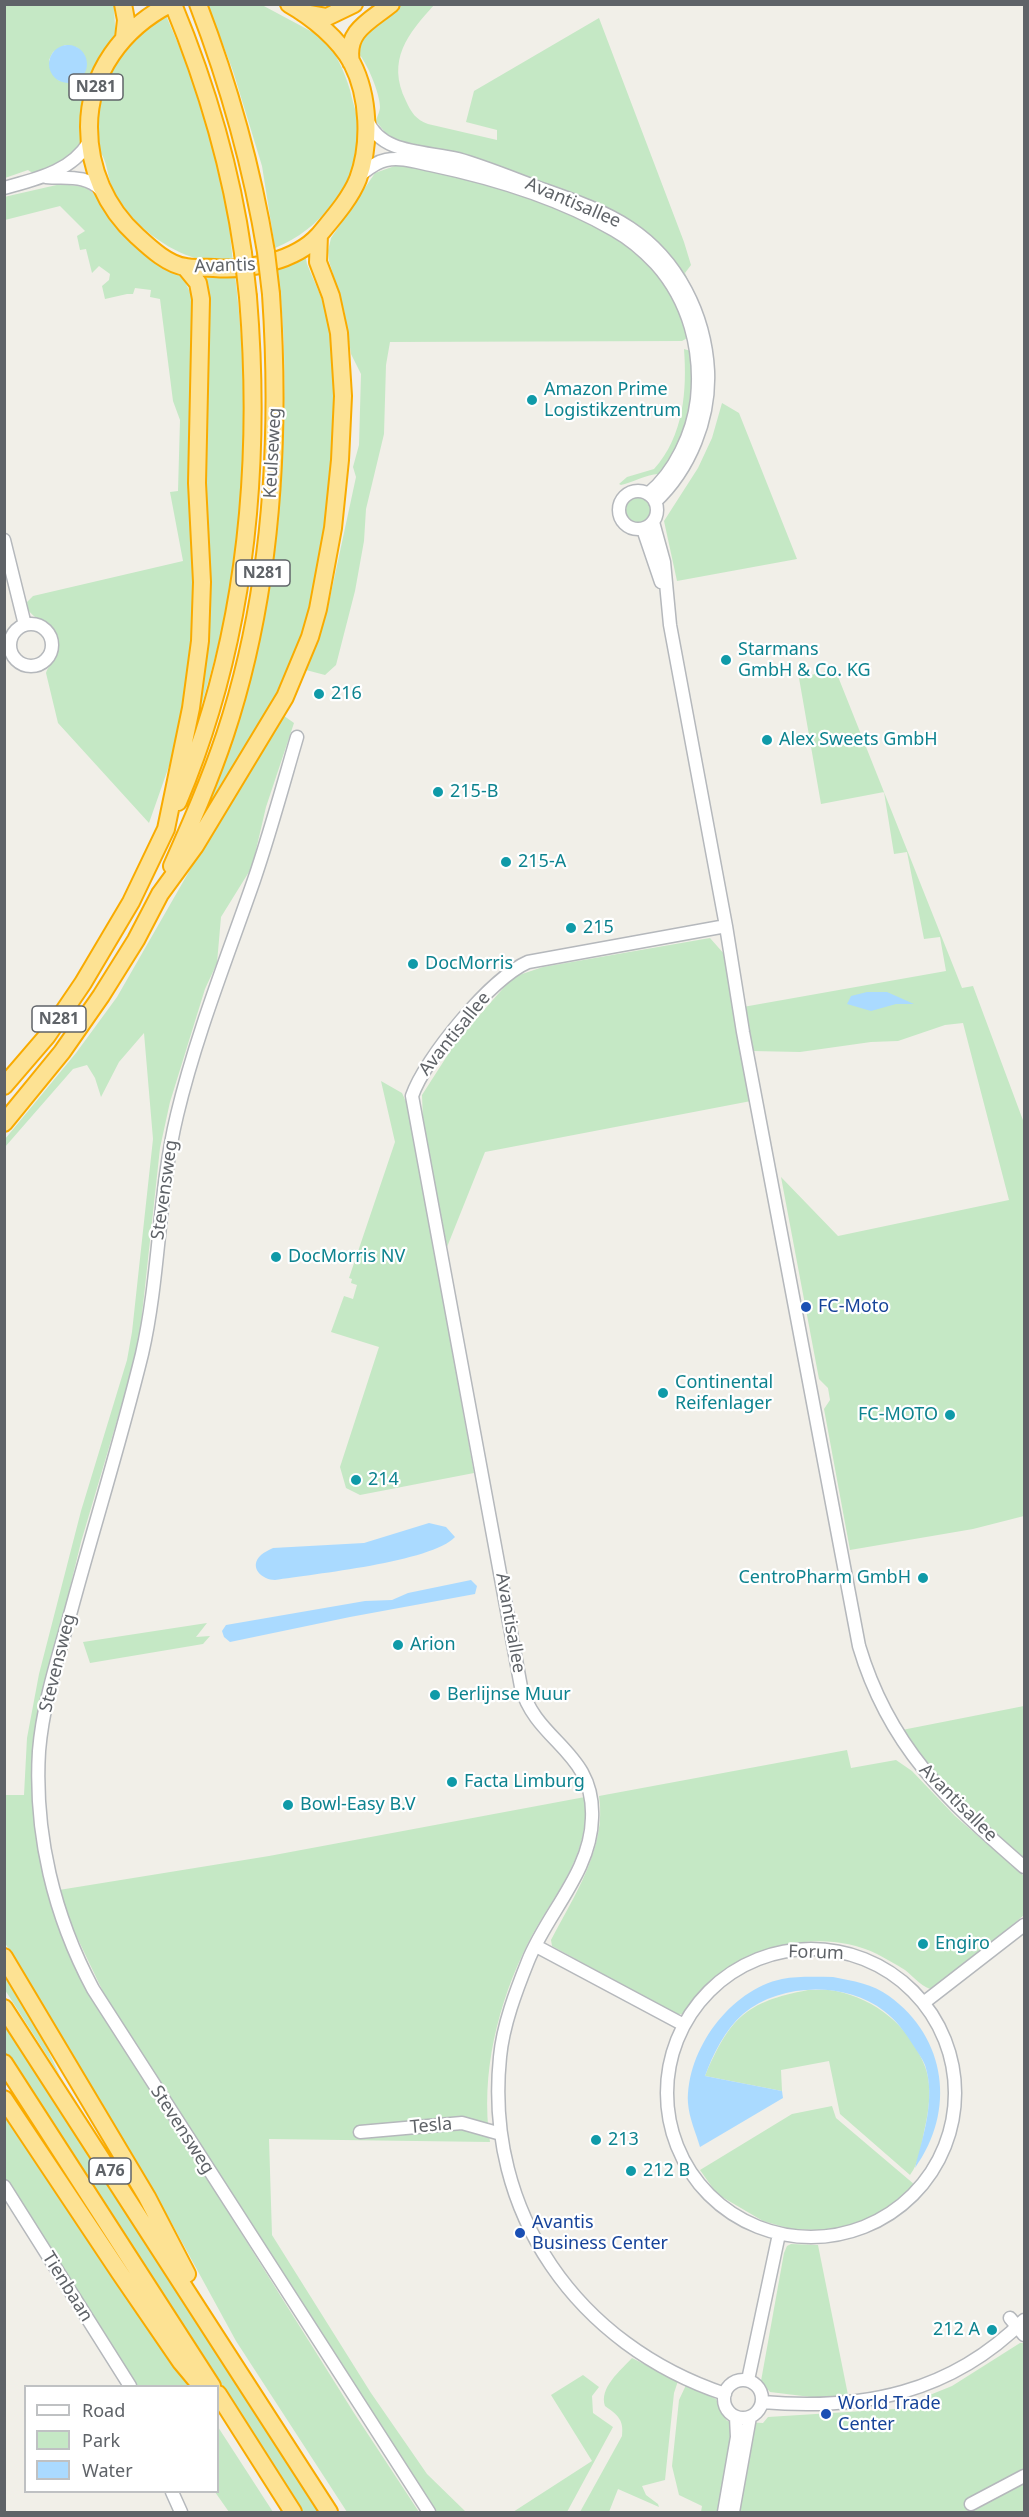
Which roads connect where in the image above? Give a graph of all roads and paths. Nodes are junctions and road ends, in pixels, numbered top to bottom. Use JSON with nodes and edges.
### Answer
{"nodes":[{"id":1,"x":123,"y":4,"type":"edge"},
{"id":2,"x":171,"y":4,"type":"edge"},
{"id":3,"x":354,"y":4,"type":"edge"},
{"id":4,"x":391,"y":4,"type":"edge"},
{"id":5,"x":294,"y":7,"type":"edge"},
{"id":6,"x":200,"y":9,"type":"edge"},
{"id":7,"x":124,"y":38,"type":"junction"},
{"id":8,"x":351,"y":62,"type":"junction"},
{"id":9,"x":366,"y":115,"type":"junction"},
{"id":10,"x":89,"y":142,"type":"junction"},
{"id":11,"x":46,"y":177,"type":"junction"},
{"id":12,"x":358,"y":177,"type":"junction"},
{"id":13,"x":4,"y":188,"type":"edge"},
{"id":14,"x":105,"y":194,"type":"junction"},
{"id":15,"x":319,"y":235,"type":"junction"},
{"id":16,"x":185,"y":267,"type":"junction"},
{"id":17,"x":652,"y":498,"type":"junction"},
{"id":18,"x":653,"y":522,"type":"junction"},
{"id":19,"x":643,"y":529,"type":"junction"},
{"id":20,"x":4,"y":540,"type":"edge"},
{"id":21,"x":666,"y":596,"type":"junction"},
{"id":22,"x":25,"y":625,"type":"dead end"},
{"id":23,"x":297,"y":736,"type":"dead end"},
{"id":24,"x":166,"y":829,"type":"junction"},
{"id":25,"x":160,"y":894,"type":"junction"},
{"id":26,"x":726,"y":926,"type":"junction"},
{"id":27,"x":4,"y":1086,"type":"edge"},
{"id":28,"x":4,"y":1123,"type":"edge"},
{"id":29,"x":1024,"y":1867,"type":"edge"},
{"id":30,"x":1024,"y":1925,"type":"edge"},
{"id":31,"x":536,"y":1946,"type":"junction"},
{"id":32,"x":4,"y":1957,"type":"edge"},
{"id":33,"x":926,"y":2001,"type":"junction"},
{"id":34,"x":4,"y":2008,"type":"edge"},
{"id":35,"x":684,"y":2025,"type":"junction"},
{"id":36,"x":4,"y":2063,"type":"edge"},
{"id":37,"x":4,"y":2099,"type":"edge"},
{"id":38,"x":360,"y":2132,"type":"dead end"},
{"id":39,"x":501,"y":2134,"type":"junction"},
{"id":40,"x":4,"y":2186,"type":"edge"},
{"id":41,"x":779,"y":2234,"type":"junction"},
{"id":42,"x":1019,"y":2325,"type":"edge"},
{"id":43,"x":215,"y":2334,"type":"junction"},
{"id":44,"x":748,"y":2380,"type":"junction"},
{"id":45,"x":129,"y":2385,"type":"edge"},
{"id":46,"x":200,"y":2385,"type":"edge"},
{"id":47,"x":211,"y":2385,"type":"edge"},
{"id":48,"x":725,"y":2394,"type":"junction"},
{"id":49,"x":219,"y":2396,"type":"edge"},
{"id":50,"x":762,"y":2402,"type":"junction"},
{"id":51,"x":219,"y":2407,"type":"edge"},
{"id":52,"x":736,"y":2417,"type":"junction"},
{"id":53,"x":750,"y":2417,"type":"junction"},
{"id":54,"x":251,"y":2447,"type":"junction"},
{"id":55,"x":1024,"y":2476,"type":"edge"},
{"id":56,"x":172,"y":2493,"type":"edge"},
{"id":57,"x":971,"y":2504,"type":"dead end"},
{"id":58,"x":181,"y":2512,"type":"edge"},
{"id":59,"x":293,"y":2512,"type":"edge"},
{"id":60,"x":329,"y":2512,"type":"edge"},
{"id":61,"x":429,"y":2512,"type":"edge"},
{"id":62,"x":724,"y":2512,"type":"edge"},
{"id":63,"x":733,"y":2512,"type":"edge"}],
"edges":[{"from":1,"to":7,"type":"highway"},
{"from":2,"to":7,"type":"highway","name":"Avantis","number":"N281"},
{"from":2,"to":24,"type":"highway","name":"Keulseweg","number":"N281","bridge":true},
{"from":3,"to":5,"type":"highway"},
{"from":4,"to":8,"type":"highway"},
{"from":5,"to":8,"type":"highway","name":"Avantis","number":"N281"},
{"from":6,"to":25,"type":"highway","name":"Keulseweg","number":"N281","bridge":true},
{"from":7,"to":10,"type":"highway","name":"Avantis","number":"N281"},
{"from":8,"to":9,"type":"highway","name":"Avantis","number":"N281"},
{"from":9,"to":12,"type":"highway","name":"Avantis","number":"N281"},
{"from":9,"to":17,"type":"street","name":"Avantisallee"},
{"from":10,"to":11,"type":"street"},
{"from":10,"to":14,"type":"highway","name":"Avantis","number":"N281"},
{"from":11,"to":13,"type":"street"},
{"from":11,"to":14,"type":"street"},
{"from":12,"to":15,"type":"highway","name":"Avantis","number":"N281"},
{"from":12,"to":17,"type":"street","name":"Avantisallee"},
{"from":14,"to":16,"type":"highway","name":"Avantis","number":"N281"},
{"from":15,"to":16,"type":"highway","name":"Avantis","number":"N281"},
{"from":15,"to":25,"type":"highway","number":"N281"},
{"from":16,"to":24,"type":"highway","number":"N281"},
{"from":17,"to":18,"type":"street","name":"Avantisallee"},
{"from":17,"to":19,"type":"street"},
{"from":18,"to":19,"type":"street"},
{"from":18,"to":21,"type":"street","name":"Avantisallee"},
{"from":19,"to":21,"type":"street","name":"Avantisallee"},
{"from":20,"to":22,"type":"street"},
{"from":21,"to":26,"type":"street","name":"Avantisallee"},
{"from":23,"to":61,"type":"street","name":"Stevensweg"},
{"from":24,"to":27,"type":"highway","number":"N281"},
{"from":25,"to":28,"type":"highway","number":"N281"},
{"from":26,"to":29,"type":"street","name":"Avantisallee"},
{"from":26,"to":31,"type":"street","name":"Avantisallee"},
{"from":30,"to":33,"type":"street"},
{"from":31,"to":35,"type":"street"},
{"from":31,"to":39,"type":"street","name":"Avantisallee"},
{"from":32,"to":43,"type":"highway","number":"A76"},
{"from":33,"to":35,"type":"street","name":"Forum"},
{"from":33,"to":41,"type":"street","name":"Forum"},
{"from":34,"to":43,"type":"highway","number":"A76"},
{"from":35,"to":41,"type":"street","name":"Forum"},
{"from":36,"to":47,"type":"highway","number":"A76"},
{"from":37,"to":46,"type":"highway","number":"A76"},
{"from":38,"to":39,"type":"street","name":"Tesla"},
{"from":39,"to":48,"type":"street","name":"Avantisallee"},
{"from":40,"to":45,"type":"street","name":"Tienbaan"},
{"from":41,"to":44,"type":"street"},
{"from":42,"to":50,"type":"street"},
{"from":43,"to":60,"type":"highway","number":"A76"},
{"from":44,"to":48,"type":"street"},
{"from":44,"to":50,"type":"street"},
{"from":48,"to":52,"type":"street"},
{"from":49,"to":54,"type":"highway"},
{"from":50,"to":53,"type":"street"},
{"from":51,"to":54,"type":"highway"},
{"from":52,"to":53,"type":"street"},
{"from":52,"to":62,"type":"street"},
{"from":53,"to":63,"type":"street"},
{"from":54,"to":59,"type":"highway"},
{"from":55,"to":57,"type":"street"},
{"from":56,"to":58,"type":"street"}]}
